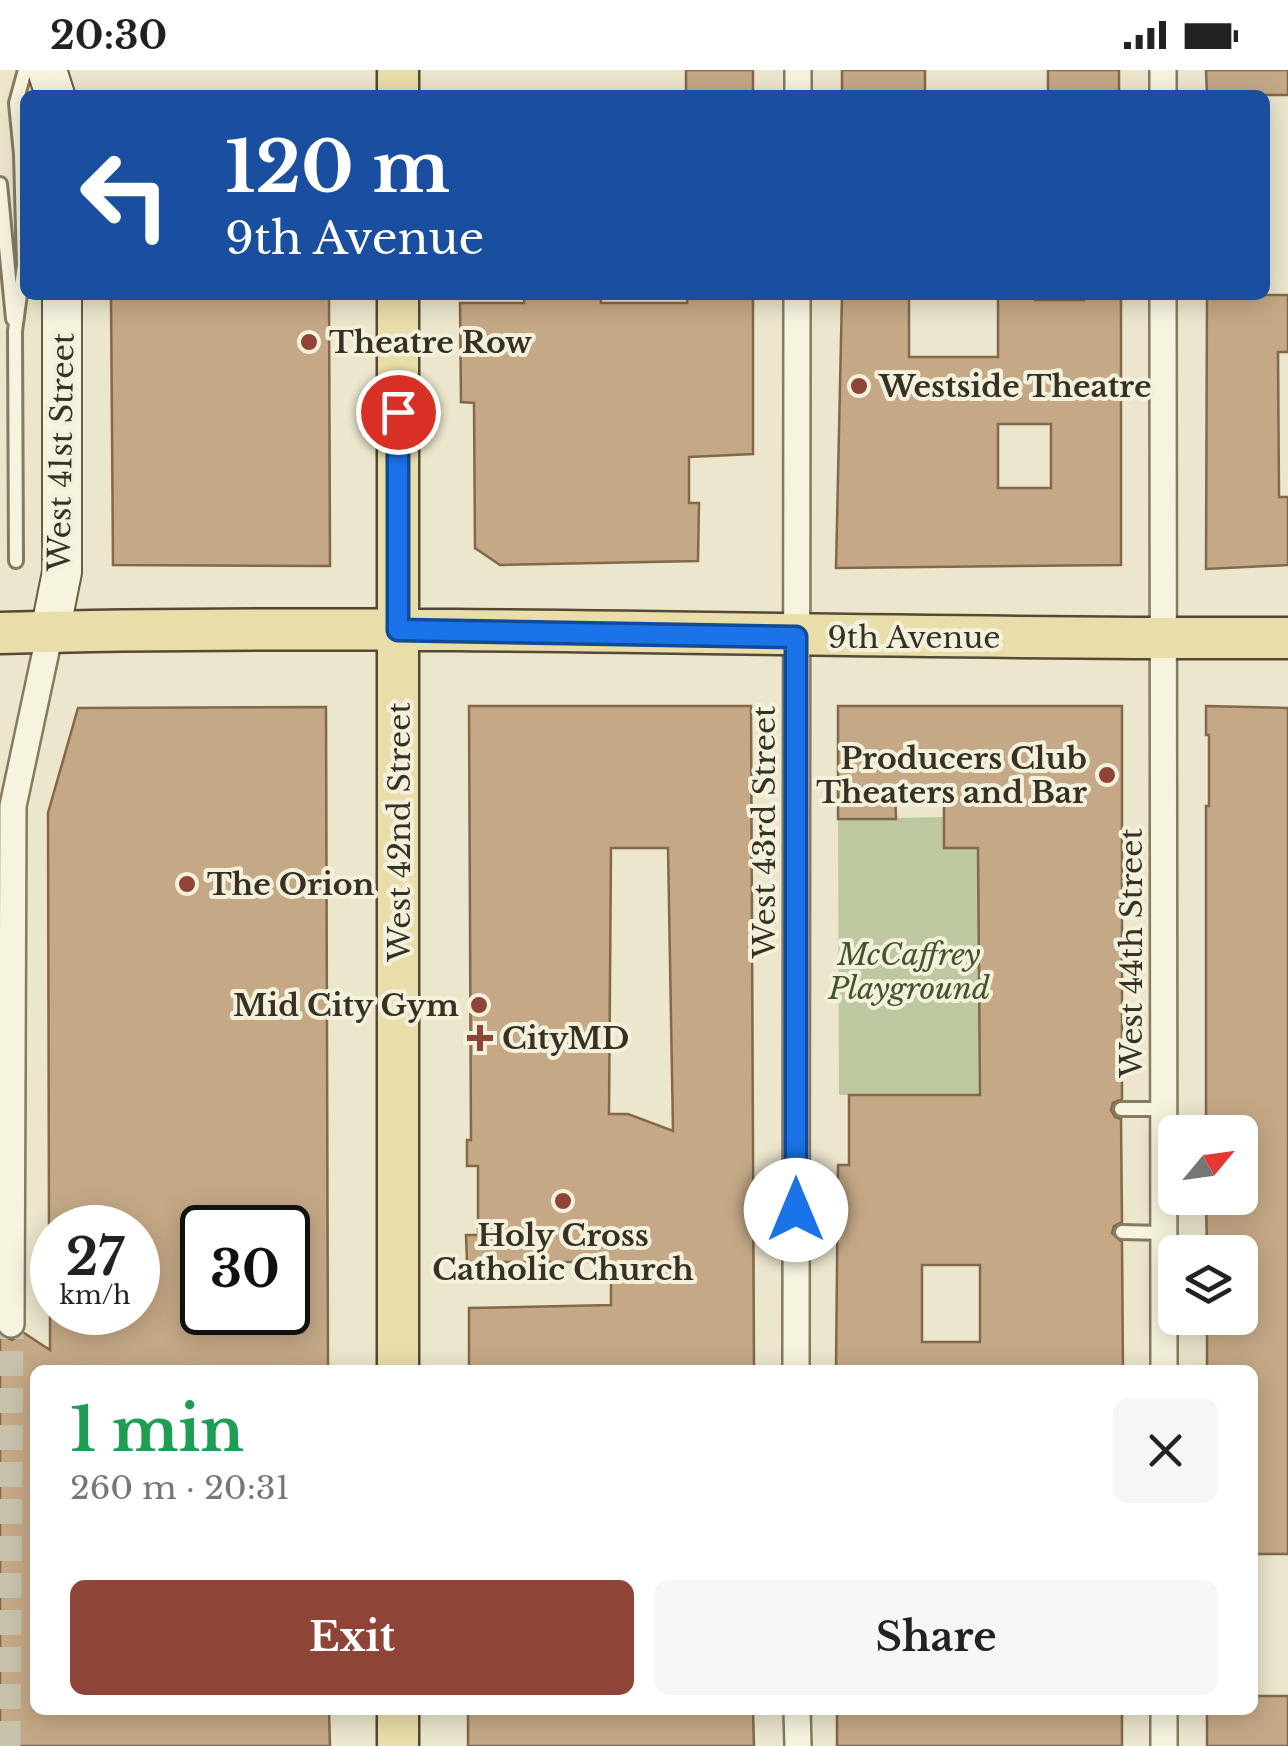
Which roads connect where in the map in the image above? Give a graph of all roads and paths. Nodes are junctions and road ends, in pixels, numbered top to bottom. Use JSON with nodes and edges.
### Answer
{"nodes":[{"id":1,"x":25,"y":70,"type":"edge"},
{"id":2,"x":20,"y":137,"type":"edge"},
{"id":3,"x":0,"y":184,"type":"edge"},
{"id":4,"x":20,"y":295,"type":"edge"},
{"id":5,"x":62,"y":300,"type":"edge"},
{"id":6,"x":398,"y":300,"type":"edge"},
{"id":7,"x":797,"y":300,"type":"edge"},
{"id":8,"x":1163,"y":300,"type":"edge"},
{"id":9,"x":15,"y":332,"type":"junction"},
{"id":10,"x":16,"y":561,"type":"dead end"},
{"id":11,"x":398,"y":630,"type":"junction"},
{"id":12,"x":50,"y":632,"type":"junction"},
{"id":13,"x":0,"y":633,"type":"edge"},
{"id":14,"x":1163,"y":636,"type":"junction"},
{"id":15,"x":796,"y":637,"type":"junction"},
{"id":16,"x":1288,"y":638,"type":"edge"},
{"id":17,"x":1164,"y":1108,"type":"junction"},
{"id":18,"x":1122,"y":1109,"type":"dead end"},
{"id":19,"x":1122,"y":1232,"type":"dead end"},
{"id":20,"x":1164,"y":1232,"type":"junction"},
{"id":21,"x":11,"y":1324,"type":"tunnel mouth"},
{"id":22,"x":398,"y":1365,"type":"edge"},
{"id":23,"x":796,"y":1365,"type":"edge"},
{"id":24,"x":1164,"y":1365,"type":"edge"},
{"id":25,"x":398,"y":1715,"type":"edge"},
{"id":26,"x":797,"y":1715,"type":"edge"},
{"id":27,"x":1164,"y":1715,"type":"edge"},
{"id":28,"x":398,"y":1746,"type":"edge"},
{"id":29,"x":798,"y":1746,"type":"edge"},
{"id":30,"x":1164,"y":1746,"type":"edge"}],
"edges":[{"from":1,"to":2,"type":"lane"},
{"from":3,"to":9,"type":"lane"},
{"from":4,"to":9,"type":"lane"},
{"from":5,"to":12,"type":"main road","name":"West 41st Street"},
{"from":6,"to":11,"type":"main road","name":"West 42nd Street"},
{"from":7,"to":15,"type":"street","name":"West 43rd Street"},
{"from":8,"to":14,"type":"street","name":"West 44th Street"},
{"from":9,"to":10,"type":"lane"},
{"from":11,"to":12,"type":"main road","name":"9th Avenue"},
{"from":11,"to":15,"type":"main road","name":"9th Avenue"},
{"from":11,"to":22,"type":"main road","name":"West 42nd Street"},
{"from":12,"to":13,"type":"main road","name":"9th Avenue"},
{"from":12,"to":21,"type":"street","name":"West 41st Street"},
{"from":14,"to":15,"type":"main road","name":"9th Avenue"},
{"from":14,"to":16,"type":"main road","name":"9th Avenue"},
{"from":14,"to":17,"type":"street","name":"West 44th Street"},
{"from":15,"to":23,"type":"street","name":"West 43rd Street"},
{"from":17,"to":18,"type":"lane"},
{"from":17,"to":20,"type":"street","name":"West 44th Street"},
{"from":19,"to":20,"type":"lane"},
{"from":20,"to":24,"type":"street","name":"West 44th Street"},
{"from":25,"to":28,"type":"main road"},
{"from":26,"to":29,"type":"street"},
{"from":27,"to":30,"type":"street"}]}
